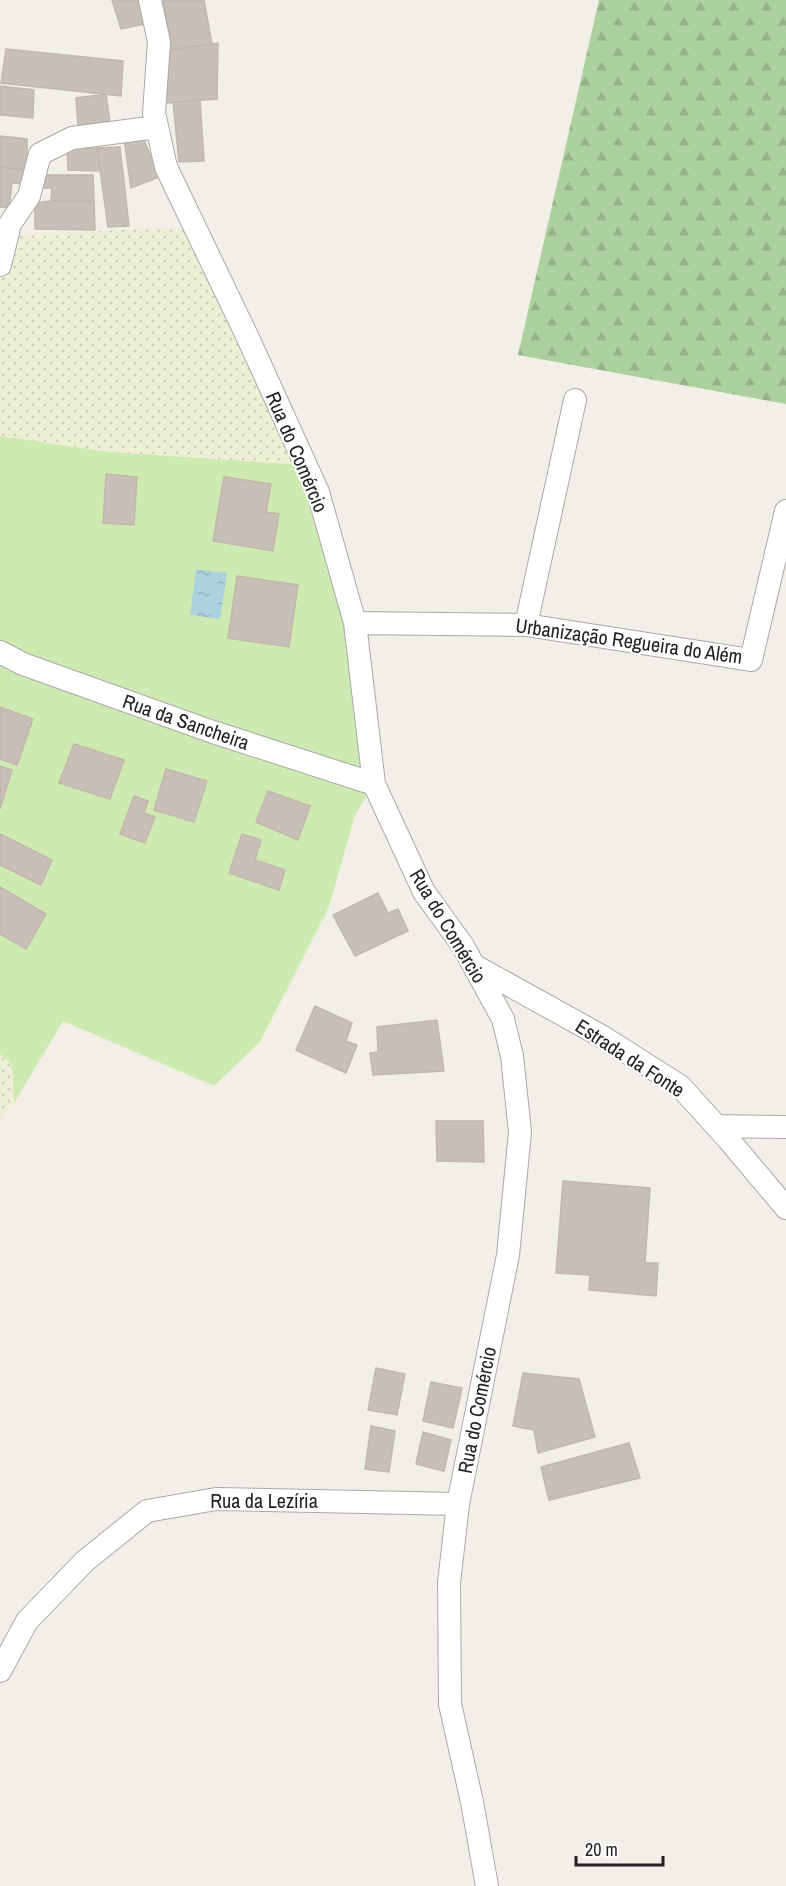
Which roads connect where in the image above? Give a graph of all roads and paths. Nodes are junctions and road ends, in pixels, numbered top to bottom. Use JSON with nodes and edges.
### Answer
{"nodes":[{"id":1,"x":150,"y":0,"type":"edge"},
{"id":2,"x":157,"y":127,"type":"junction"},
{"id":3,"x":0,"y":265,"type":"edge"},
{"id":4,"x":575,"y":400,"type":"dead end"},
{"id":5,"x":786,"y":511,"type":"edge"},
{"id":6,"x":355,"y":623,"type":"junction"},
{"id":7,"x":526,"y":625,"type":"junction"},
{"id":8,"x":0,"y":652,"type":"edge"},
{"id":9,"x":374,"y":784,"type":"junction"},
{"id":10,"x":473,"y":965,"type":"junction"},
{"id":11,"x":716,"y":1126,"type":"junction"},
{"id":12,"x":786,"y":1127,"type":"edge"},
{"id":13,"x":786,"y":1208,"type":"edge"},
{"id":14,"x":458,"y":1503,"type":"junction"},
{"id":15,"x":0,"y":1671,"type":"edge"},
{"id":16,"x":487,"y":1886,"type":"edge"}],
"edges":[{"from":1,"to":2,"type":"street","name":"Rua do Comércio"},
{"from":2,"to":3,"type":"street"},
{"from":2,"to":6,"type":"street","name":"Rua do Comércio"},
{"from":4,"to":7,"type":"street"},
{"from":5,"to":7,"type":"street","name":"Urbanização Regueira do Além"},
{"from":6,"to":7,"type":"street","name":"Urbanização Regueira do Além"},
{"from":6,"to":9,"type":"street","name":"Rua do Comércio"},
{"from":8,"to":9,"type":"street","name":"Rua da Sancheira"},
{"from":9,"to":10,"type":"street","name":"Rua do Comércio"},
{"from":10,"to":11,"type":"street","name":"Estrada da Fonte"},
{"from":10,"to":14,"type":"street","name":"Rua do Comércio"},
{"from":11,"to":12,"type":"street"},
{"from":11,"to":13,"type":"street","name":"Estrada da Fonte"},
{"from":14,"to":15,"type":"street","name":"Rua da Lezíria"},
{"from":14,"to":16,"type":"street","name":"Rua do Comércio"}]}
